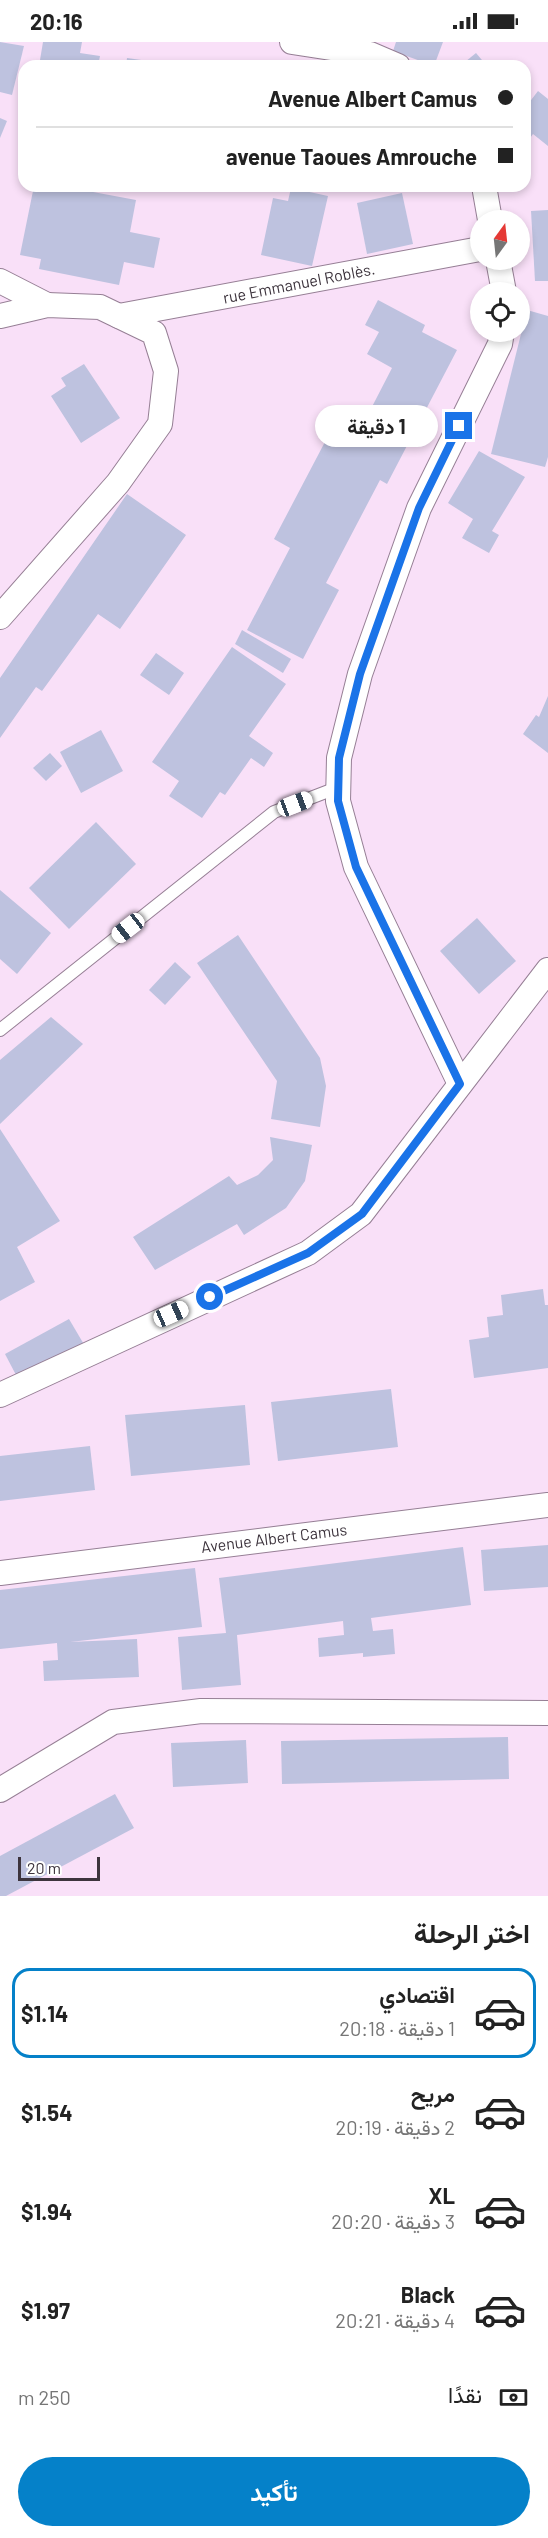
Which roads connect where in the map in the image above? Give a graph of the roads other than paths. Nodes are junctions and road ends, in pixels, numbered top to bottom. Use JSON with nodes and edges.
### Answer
{"nodes":[{"id":1,"x":292,"y":42,"type":"edge"},
{"id":2,"x":384,"y":60,"type":"edge"},
{"id":3,"x":485,"y":192,"type":"edge"},
{"id":4,"x":488,"y":210,"type":"edge"},
{"id":5,"x":470,"y":251,"type":"edge"},
{"id":6,"x":0,"y":281,"type":"edge"},
{"id":7,"x":47,"y":305,"type":"junction"},
{"id":8,"x":0,"y":316,"type":"edge"},
{"id":9,"x":119,"y":316,"type":"junction"},
{"id":10,"x":500,"y":342,"type":"edge"},
{"id":11,"x":0,"y":617,"type":"edge"},
{"id":12,"x":339,"y":787,"type":"junction"},
{"id":13,"x":548,"y":970,"type":"edge"},
{"id":14,"x":0,"y":1030,"type":"edge"},
{"id":15,"x":460,"y":1084,"type":"junction"},
{"id":16,"x":0,"y":1395,"type":"edge"},
{"id":17,"x":548,"y":1505,"type":"edge"},
{"id":18,"x":0,"y":1573,"type":"edge"},
{"id":19,"x":548,"y":1713,"type":"edge"},
{"id":20,"x":0,"y":1790,"type":"edge"}],
"edges":[{"from":1,"to":2,"type":"street"},
{"from":3,"to":4,"type":"street"},
{"from":5,"to":9,"type":"street","name":"rue Emmanuel Roblès."},
{"from":6,"to":7,"type":"street"},
{"from":7,"to":8,"type":"street"},
{"from":7,"to":9,"type":"street"},
{"from":9,"to":11,"type":"street"},
{"from":10,"to":12,"type":"street"},
{"from":12,"to":14,"type":"lane"},
{"from":12,"to":15,"type":"street"},
{"from":13,"to":15,"type":"street"},
{"from":15,"to":16,"type":"street"},
{"from":17,"to":18,"type":"street","name":"Avenue Albert Camus"},
{"from":19,"to":20,"type":"street"}]}
